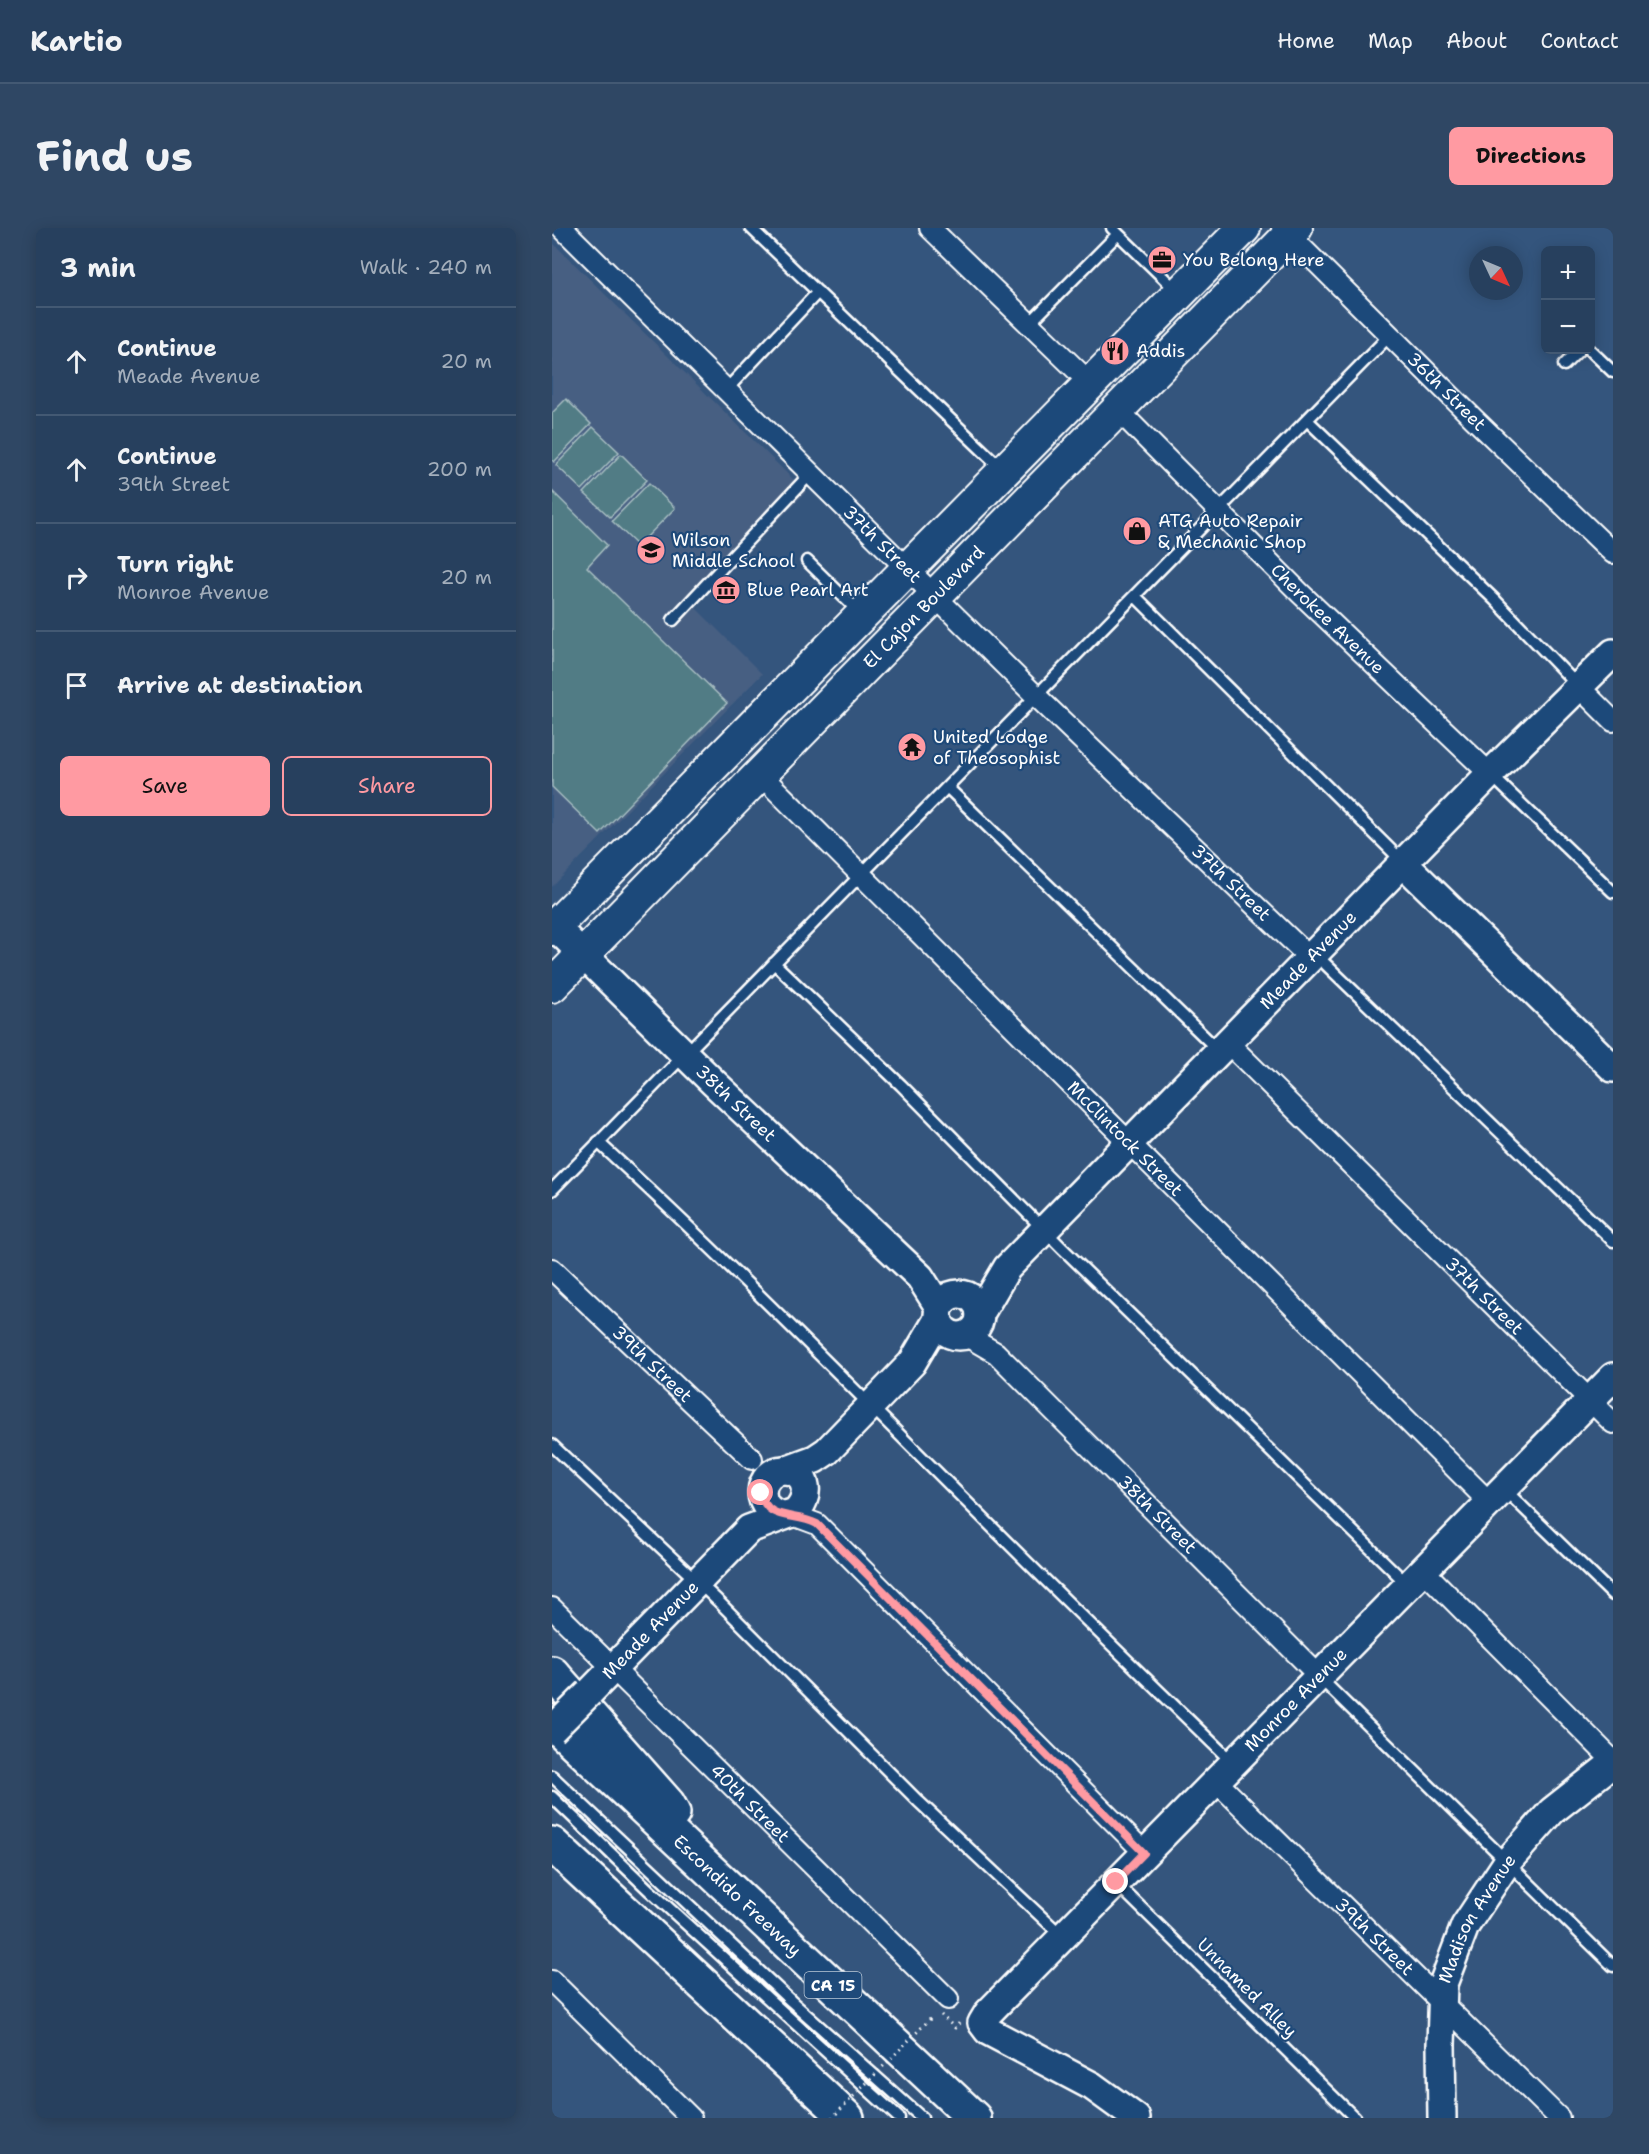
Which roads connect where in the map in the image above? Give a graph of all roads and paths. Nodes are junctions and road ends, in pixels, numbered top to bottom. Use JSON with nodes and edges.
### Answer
{"nodes":[{"id":1,"x":562,"y":228,"type":"edge"},
{"id":2,"x":752,"y":228,"type":"edge"},
{"id":3,"x":930,"y":228,"type":"edge"},
{"id":4,"x":1244,"y":228,"type":"edge"},
{"id":5,"x":1289,"y":230,"type":"edge"},
{"id":6,"x":1115,"y":231,"type":"edge"},
{"id":7,"x":818,"y":292,"type":"junction"},
{"id":8,"x":1179,"y":293,"type":"junction"},
{"id":9,"x":1029,"y":324,"type":"junction"},
{"id":10,"x":1390,"y":335,"type":"junction"},
{"id":11,"x":1575,"y":354,"type":"edge"},
{"id":12,"x":1594,"y":354,"type":"edge"},
{"id":13,"x":1564,"y":365,"type":"dead end"},
{"id":14,"x":1613,"y":372,"type":"edge"},
{"id":15,"x":1090,"y":383,"type":"junction"},
{"id":16,"x":727,"y":389,"type":"junction"},
{"id":17,"x":1118,"y":410,"type":"junction"},
{"id":18,"x":1307,"y":420,"type":"junction"},
{"id":19,"x":1004,"y":470,"type":"junction"},
{"id":20,"x":812,"y":473,"type":"junction"},
{"id":21,"x":1218,"y":511,"type":"junction"},
{"id":22,"x":1613,"y":554,"type":"edge"},
{"id":23,"x":807,"y":561,"type":"dead end"},
{"id":24,"x":907,"y":568,"type":"junction"},
{"id":25,"x":935,"y":595,"type":"junction"},
{"id":26,"x":1135,"y":596,"type":"junction"},
{"id":27,"x":861,"y":615,"type":"junction"},
{"id":28,"x":674,"y":620,"type":"dead end"},
{"id":29,"x":1613,"y":653,"type":"edge"},
{"id":30,"x":1579,"y":687,"type":"junction"},
{"id":31,"x":1036,"y":696,"type":"junction"},
{"id":32,"x":1613,"y":721,"type":"edge"},
{"id":33,"x":760,"y":774,"type":"junction"},
{"id":34,"x":1490,"y":774,"type":"junction"},
{"id":35,"x":947,"y":787,"type":"junction"},
{"id":36,"x":1403,"y":862,"type":"junction"},
{"id":37,"x":861,"y":875,"type":"junction"},
{"id":38,"x":1613,"y":892,"type":"edge"},
{"id":39,"x":553,"y":928,"type":"edge"},
{"id":40,"x":583,"y":954,"type":"junction"},
{"id":41,"x":1312,"y":956,"type":"junction"},
{"id":42,"x":774,"y":963,"type":"junction"},
{"id":43,"x":552,"y":986,"type":"edge"},
{"id":44,"x":1224,"y":1047,"type":"junction"},
{"id":45,"x":685,"y":1054,"type":"junction"},
{"id":46,"x":1613,"y":1068,"type":"edge"},
{"id":47,"x":598,"y":1142,"type":"junction"},
{"id":48,"x":1130,"y":1143,"type":"junction"},
{"id":49,"x":552,"y":1190,"type":"edge"},
{"id":50,"x":1044,"y":1229,"type":"junction"},
{"id":51,"x":1613,"y":1241,"type":"edge"},
{"id":52,"x":552,"y":1269,"type":"edge"},
{"id":53,"x":959,"y":1315,"type":"junction"},
{"id":54,"x":1613,"y":1377,"type":"edge"},
{"id":55,"x":1591,"y":1401,"type":"junction"},
{"id":56,"x":871,"y":1405,"type":"junction"},
{"id":57,"x":1613,"y":1423,"type":"edge"},
{"id":58,"x":552,"y":1445,"type":"edge"},
{"id":59,"x":827,"y":1451,"type":"junction"},
{"id":60,"x":752,"y":1459,"type":"junction"},
{"id":61,"x":785,"y":1470,"type":"junction"},
{"id":62,"x":761,"y":1493,"type":"junction"},
{"id":63,"x":806,"y":1494,"type":"junction"},
{"id":64,"x":1497,"y":1496,"type":"junction"},
{"id":65,"x":787,"y":1515,"type":"junction"},
{"id":66,"x":817,"y":1524,"type":"junction"},
{"id":67,"x":749,"y":1529,"type":"junction"},
{"id":68,"x":1416,"y":1578,"type":"junction"},
{"id":69,"x":697,"y":1582,"type":"junction"},
{"id":70,"x":1613,"y":1595,"type":"edge"},
{"id":71,"x":552,"y":1608,"type":"edge"},
{"id":72,"x":614,"y":1668,"type":"junction"},
{"id":73,"x":552,"y":1673,"type":"edge"},
{"id":74,"x":1319,"y":1676,"type":"junction"},
{"id":75,"x":552,"y":1722,"type":"edge"},
{"id":76,"x":552,"y":1730,"type":"edge"},
{"id":77,"x":1613,"y":1762,"type":"edge"},
{"id":78,"x":1225,"y":1772,"type":"junction"},
{"id":79,"x":552,"y":1776,"type":"edge"},
{"id":80,"x":552,"y":1797,"type":"edge"},
{"id":81,"x":552,"y":1844,"type":"edge"},
{"id":82,"x":692,"y":1852,"type":"junction"},
{"id":83,"x":1144,"y":1853,"type":"junction"},
{"id":84,"x":1508,"y":1861,"type":"junction"},
{"id":85,"x":552,"y":1870,"type":"edge"},
{"id":86,"x":586,"y":1876,"type":"junction"},
{"id":87,"x":1116,"y":1882,"type":"junction"},
{"id":88,"x":1063,"y":1937,"type":"junction"},
{"id":89,"x":1613,"y":1966,"type":"edge"},
{"id":90,"x":552,"y":1982,"type":"edge"},
{"id":91,"x":948,"y":1999,"type":"dead end"},
{"id":92,"x":1442,"y":2004,"type":"junction"},
{"id":93,"x":973,"y":2021,"type":"junction"},
{"id":94,"x":691,"y":2118,"type":"edge"},
{"id":95,"x":832,"y":2118,"type":"edge"},
{"id":96,"x":847,"y":2118,"type":"edge"},
{"id":97,"x":899,"y":2118,"type":"edge"},
{"id":98,"x":922,"y":2118,"type":"edge"},
{"id":99,"x":974,"y":2118,"type":"edge"},
{"id":100,"x":1136,"y":2118,"type":"edge"},
{"id":101,"x":1355,"y":2118,"type":"edge"},
{"id":102,"x":1442,"y":2118,"type":"edge"},
{"id":103,"x":1559,"y":2118,"type":"edge"}],
"edges":[{"from":1,"to":16,"type":"street","name":"37th Street"},
{"from":2,"to":7,"type":"lane"},
{"from":3,"to":9,"type":"street"},
{"from":4,"to":8,"type":"main road"},
{"from":5,"to":10,"type":"street","name":"36th Street"},
{"from":5,"to":17,"type":"main road","name":"El Cajon Boulevard"},
{"from":6,"to":8,"type":"lane"},
{"from":6,"to":9,"type":"lane"},
{"from":7,"to":16,"type":"lane"},
{"from":7,"to":19,"type":"lane"},
{"from":8,"to":15,"type":"main road"},
{"from":9,"to":15,"type":"street"},
{"from":10,"to":18,"type":"lane"},
{"from":10,"to":22,"type":"street","name":"36th Street"},
{"from":11,"to":13,"type":"lane"},
{"from":12,"to":14,"type":"lane"},
{"from":15,"to":19,"type":"main road"},
{"from":16,"to":20,"type":"street","name":"37th Street"},
{"from":17,"to":21,"type":"street","name":"Cherokee Avenue"},
{"from":17,"to":25,"type":"main road","name":"El Cajon Boulevard"},
{"from":18,"to":21,"type":"lane"},
{"from":18,"to":30,"type":"lane"},
{"from":19,"to":24,"type":"main road"},
{"from":20,"to":24,"type":"street","name":"37th Street"},
{"from":20,"to":28,"type":"lane"},
{"from":21,"to":26,"type":"lane"},
{"from":21,"to":34,"type":"street","name":"Cherokee Avenue"},
{"from":23,"to":27,"type":"lane"},
{"from":24,"to":25,"type":"street","name":"37th Street"},
{"from":24,"to":27,"type":"main road"},
{"from":25,"to":31,"type":"street","name":"37th Street"},
{"from":25,"to":33,"type":"main road","name":"El Cajon Boulevard"},
{"from":26,"to":31,"type":"lane"},
{"from":26,"to":36,"type":"lane"},
{"from":27,"to":39,"type":"main road"},
{"from":29,"to":30,"type":"street","name":"Meade Avenue"},
{"from":30,"to":32,"type":"street"},
{"from":30,"to":34,"type":"street","name":"Meade Avenue"},
{"from":31,"to":35,"type":"lane"},
{"from":31,"to":41,"type":"street","name":"37th Street"},
{"from":33,"to":37,"type":"street","name":"McClintock Street"},
{"from":33,"to":40,"type":"main road","name":"El Cajon Boulevard"},
{"from":34,"to":36,"type":"street","name":"Meade Avenue"},
{"from":34,"to":38,"type":"lane"},
{"from":35,"to":37,"type":"lane"},
{"from":35,"to":44,"type":"lane"},
{"from":36,"to":41,"type":"street","name":"Meade Avenue"},
{"from":36,"to":46,"type":"street"},
{"from":37,"to":42,"type":"lane"},
{"from":37,"to":48,"type":"street","name":"McClintock Street"},
{"from":39,"to":40,"type":"street","name":"38th Street"},
{"from":40,"to":43,"type":"main road","name":"El Cajon Boulevard"},
{"from":40,"to":45,"type":"street","name":"38th Street"},
{"from":41,"to":44,"type":"street","name":"Meade Avenue"},
{"from":41,"to":51,"type":"lane"},
{"from":42,"to":45,"type":"lane"},
{"from":42,"to":50,"type":"lane"},
{"from":44,"to":48,"type":"street","name":"Meade Avenue"},
{"from":44,"to":55,"type":"street","name":"37th Street"},
{"from":45,"to":47,"type":"lane"},
{"from":45,"to":53,"type":"street","name":"38th Street"},
{"from":47,"to":49,"type":"lane"},
{"from":47,"to":56,"type":"lane"},
{"from":48,"to":50,"type":"street","name":"Meade Avenue"},
{"from":48,"to":64,"type":"street","name":"McClintock Street"},
{"from":50,"to":53,"type":"street","name":"Meade Avenue"},
{"from":50,"to":68,"type":"lane"},
{"from":52,"to":60,"type":"street","name":"39th Street"},
{"from":53,"to":56,"type":"street","name":"Meade Avenue"},
{"from":53,"to":74,"type":"street","name":"38th Street"},
{"from":54,"to":55,"type":"street","name":"Monroe Avenue"},
{"from":55,"to":57,"type":"street","name":"37th Street"},
{"from":55,"to":64,"type":"street","name":"Monroe Avenue"},
{"from":56,"to":59,"type":"street","name":"Meade Avenue"},
{"from":56,"to":78,"type":"lane"},
{"from":58,"to":69,"type":"lane"},
{"from":59,"to":61,"type":"street","name":"Meade Avenue"},
{"from":59,"to":63,"type":"street","name":"Meade Avenue"},
{"from":60,"to":61,"type":"street","name":"39th Street"},
{"from":60,"to":62,"type":"street"},
{"from":61,"to":62,"type":"street","name":"Meade Avenue"},
{"from":61,"to":63,"type":"street"},
{"from":62,"to":65,"type":"street"},
{"from":62,"to":67,"type":"street","name":"Meade Avenue"},
{"from":63,"to":65,"type":"street","name":"Meade Avenue"},
{"from":63,"to":66,"type":"street"},
{"from":64,"to":68,"type":"street","name":"Monroe Avenue"},
{"from":64,"to":70,"type":"lane"},
{"from":65,"to":66,"type":"street"},
{"from":65,"to":67,"type":"street","name":"Meade Avenue"},
{"from":66,"to":83,"type":"street"},
{"from":67,"to":69,"type":"street","name":"Meade Avenue"},
{"from":68,"to":74,"type":"street","name":"Monroe Avenue"},
{"from":68,"to":77,"type":"street"},
{"from":69,"to":72,"type":"street","name":"Meade Avenue"},
{"from":69,"to":88,"type":"lane"},
{"from":71,"to":72,"type":"street","name":"40th Street"},
{"from":72,"to":76,"type":"street","name":"Meade Avenue","bridge":true},
{"from":72,"to":91,"type":"street","name":"40th Street"},
{"from":73,"to":82,"type":"highway"},
{"from":74,"to":78,"type":"street","name":"Monroe Avenue"},
{"from":74,"to":84,"type":"lane"},
{"from":75,"to":82,"type":"highway","name":"Escondido Freeway","number":"CA 15"},
{"from":77,"to":84,"type":"street","name":"Madison Avenue"},
{"from":78,"to":83,"type":"street","name":"Monroe Avenue"},
{"from":78,"to":92,"type":"street","name":"39th Street"},
{"from":79,"to":98,"type":"lane"},
{"from":80,"to":97,"type":"lane"},
{"from":81,"to":86,"type":"highway"},
{"from":82,"to":99,"type":"highway","name":"Escondido Freeway","number":"CA 15"},
{"from":83,"to":87,"type":"street","name":"Monroe Avenue"},
{"from":84,"to":89,"type":"lane"},
{"from":84,"to":92,"type":"street","name":"Madison Avenue"},
{"from":85,"to":86,"type":"highway"},
{"from":86,"to":96,"type":"highway"},
{"from":87,"to":88,"type":"street","name":"Monroe Avenue"},
{"from":87,"to":101,"type":"lane","name":"Unnamed Alley"},
{"from":88,"to":93,"type":"street","name":"Monroe Avenue"},
{"from":90,"to":94,"type":"street"},
{"from":92,"to":102,"type":"street","name":"Madison Avenue"},
{"from":92,"to":103,"type":"street","name":"39th Street"},
{"from":93,"to":95,"type":"path","bridge":true},
{"from":93,"to":100,"type":"street"}]}
